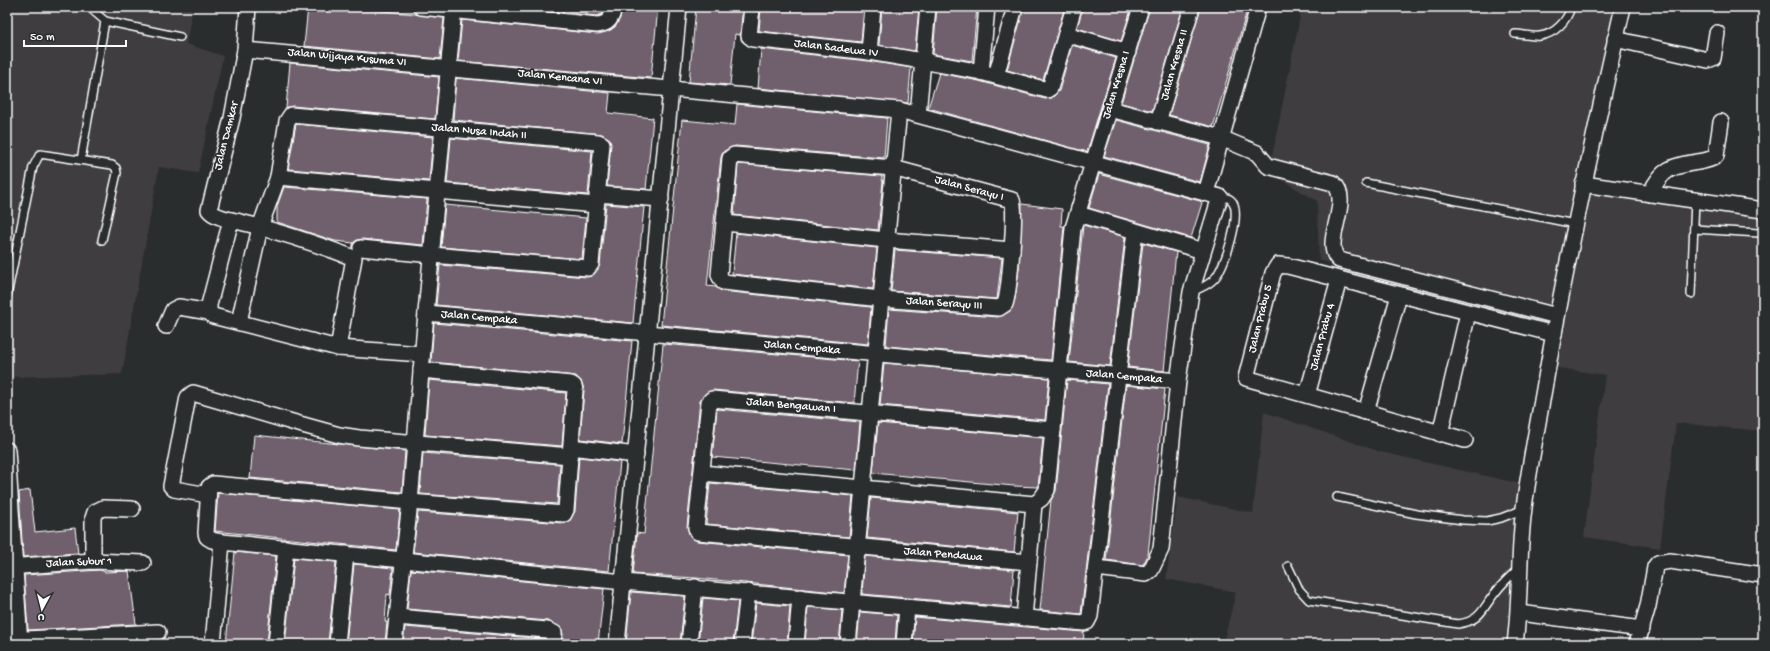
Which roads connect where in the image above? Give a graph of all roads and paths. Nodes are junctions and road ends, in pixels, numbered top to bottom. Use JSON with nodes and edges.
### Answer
{"nodes":[{"id":1,"x":89,"y":7,"type":"edge"},
{"id":2,"x":248,"y":7,"type":"edge"},
{"id":3,"x":421,"y":7,"type":"edge"},
{"id":4,"x":614,"y":7,"type":"edge"},
{"id":5,"x":679,"y":7,"type":"edge"},
{"id":6,"x":752,"y":7,"type":"edge"},
{"id":7,"x":873,"y":7,"type":"edge"},
{"id":8,"x":928,"y":7,"type":"edge"},
{"id":9,"x":987,"y":7,"type":"edge"},
{"id":10,"x":1015,"y":7,"type":"edge"},
{"id":11,"x":1074,"y":7,"type":"edge"},
{"id":12,"x":1141,"y":7,"type":"edge"},
{"id":13,"x":1192,"y":7,"type":"edge"},
{"id":14,"x":1258,"y":7,"type":"edge"},
{"id":15,"x":1571,"y":7,"type":"edge"},
{"id":16,"x":1623,"y":7,"type":"edge"},
{"id":17,"x":454,"y":8,"type":"edge"},
{"id":18,"x":105,"y":21,"type":"junction"},
{"id":19,"x":1717,"y":33,"type":"dead end"},
{"id":20,"x":1066,"y":34,"type":"junction"},
{"id":21,"x":1515,"y":34,"type":"dead end"},
{"id":22,"x":180,"y":37,"type":"dead end"},
{"id":23,"x":1616,"y":39,"type":"junction"},
{"id":24,"x":245,"y":50,"type":"junction"},
{"id":25,"x":869,"y":52,"type":"junction"},
{"id":26,"x":1128,"y":52,"type":"junction"},
{"id":27,"x":922,"y":61,"type":"junction"},
{"id":28,"x":448,"y":67,"type":"junction"},
{"id":29,"x":981,"y":72,"type":"junction"},
{"id":30,"x":996,"y":76,"type":"junction"},
{"id":31,"x":672,"y":89,"type":"junction"},
{"id":32,"x":1110,"y":109,"type":"junction"},
{"id":33,"x":899,"y":110,"type":"junction"},
{"id":34,"x":918,"y":114,"type":"junction"},
{"id":35,"x":1158,"y":122,"type":"junction"},
{"id":36,"x":1721,"y":122,"type":"dead end"},
{"id":37,"x":443,"y":129,"type":"junction"},
{"id":38,"x":1221,"y":138,"type":"junction"},
{"id":39,"x":81,"y":160,"type":"junction"},
{"id":40,"x":1093,"y":164,"type":"junction"},
{"id":41,"x":893,"y":168,"type":"junction"},
{"id":42,"x":278,"y":177,"type":"junction"},
{"id":43,"x":1366,"y":183,"type":"dead end"},
{"id":44,"x":1583,"y":184,"type":"junction"},
{"id":45,"x":437,"y":190,"type":"junction"},
{"id":46,"x":1650,"y":194,"type":"junction"},
{"id":47,"x":1213,"y":195,"type":"junction"},
{"id":48,"x":596,"y":199,"type":"junction"},
{"id":49,"x":661,"y":199,"type":"junction"},
{"id":50,"x":1695,"y":200,"type":"junction"},
{"id":51,"x":1763,"y":210,"type":"edge"},
{"id":52,"x":1078,"y":214,"type":"junction"},
{"id":53,"x":231,"y":220,"type":"junction"},
{"id":54,"x":725,"y":223,"type":"junction"},
{"id":55,"x":1575,"y":224,"type":"junction"},
{"id":56,"x":260,"y":227,"type":"junction"},
{"id":57,"x":1694,"y":229,"type":"junction"},
{"id":58,"x":1135,"y":231,"type":"junction"},
{"id":59,"x":1759,"y":233,"type":"dead end"},
{"id":60,"x":102,"y":240,"type":"dead end"},
{"id":61,"x":886,"y":240,"type":"junction"},
{"id":62,"x":361,"y":248,"type":"dead end"},
{"id":63,"x":1012,"y":250,"type":"junction"},
{"id":64,"x":1203,"y":251,"type":"junction"},
{"id":65,"x":432,"y":255,"type":"junction"},
{"id":66,"x":1339,"y":280,"type":"junction"},
{"id":67,"x":1191,"y":292,"type":"junction"},
{"id":68,"x":1691,"y":294,"type":"dead end"},
{"id":69,"x":1399,"y":295,"type":"junction"},
{"id":70,"x":7,"y":296,"type":"edge"},
{"id":71,"x":881,"y":299,"type":"junction"},
{"id":72,"x":1005,"y":304,"type":"joint"},
{"id":73,"x":209,"y":312,"type":"junction"},
{"id":74,"x":426,"y":313,"type":"junction"},
{"id":75,"x":1468,"y":313,"type":"junction"},
{"id":76,"x":1557,"y":316,"type":"junction"},
{"id":77,"x":239,"y":322,"type":"junction"},
{"id":78,"x":166,"y":326,"type":"dead end"},
{"id":79,"x":647,"y":334,"type":"junction"},
{"id":80,"x":1554,"y":334,"type":"junction"},
{"id":81,"x":338,"y":348,"type":"junction"},
{"id":82,"x":422,"y":354,"type":"junction"},
{"id":83,"x":876,"y":355,"type":"junction"},
{"id":84,"x":421,"y":370,"type":"junction"},
{"id":85,"x":1058,"y":371,"type":"junction"},
{"id":86,"x":1119,"y":376,"type":"junction"},
{"id":87,"x":1178,"y":381,"type":"junction"},
{"id":88,"x":1307,"y":395,"type":"junction"},
{"id":89,"x":1366,"y":412,"type":"junction"},
{"id":90,"x":870,"y":413,"type":"junction"},
{"id":91,"x":1053,"y":430,"type":"junction"},
{"id":92,"x":1440,"y":434,"type":"junction"},
{"id":93,"x":1464,"y":440,"type":"dead end"},
{"id":94,"x":415,"y":443,"type":"junction"},
{"id":95,"x":7,"y":450,"type":"edge"},
{"id":96,"x":571,"y":452,"type":"junction"},
{"id":97,"x":636,"y":455,"type":"junction"},
{"id":98,"x":702,"y":473,"type":"junction"},
{"id":99,"x":863,"y":488,"type":"junction"},
{"id":100,"x":8,"y":492,"type":"edge"},
{"id":101,"x":208,"y":495,"type":"junction"},
{"id":102,"x":1336,"y":497,"type":"dead end"},
{"id":103,"x":410,"y":502,"type":"junction"},
{"id":104,"x":1034,"y":504,"type":"junction"},
{"id":105,"x":132,"y":509,"type":"dead end"},
{"id":106,"x":1524,"y":509,"type":"junction"},
{"id":107,"x":222,"y":542,"type":"junction"},
{"id":108,"x":858,"y":547,"type":"junction"},
{"id":109,"x":286,"y":548,"type":"junction"},
{"id":110,"x":346,"y":554,"type":"junction"},
{"id":111,"x":404,"y":559,"type":"junction"},
{"id":112,"x":93,"y":561,"type":"junction"},
{"id":113,"x":1029,"y":562,"type":"junction"},
{"id":114,"x":143,"y":563,"type":"dead end"},
{"id":115,"x":1288,"y":566,"type":"dead end"},
{"id":116,"x":11,"y":567,"type":"edge"},
{"id":117,"x":1520,"y":567,"type":"junction"},
{"id":118,"x":1096,"y":568,"type":"junction"},
{"id":119,"x":1763,"y":575,"type":"edge"},
{"id":120,"x":624,"y":582,"type":"junction"},
{"id":121,"x":695,"y":587,"type":"junction"},
{"id":122,"x":748,"y":592,"type":"junction"},
{"id":123,"x":800,"y":597,"type":"junction"},
{"id":124,"x":852,"y":602,"type":"junction"},
{"id":125,"x":907,"y":607,"type":"junction"},
{"id":126,"x":1519,"y":613,"type":"junction"},
{"id":127,"x":397,"y":616,"type":"junction"},
{"id":128,"x":1024,"y":618,"type":"junction"},
{"id":129,"x":1642,"y":629,"type":"junction"},
{"id":130,"x":158,"y":632,"type":"dead end"},
{"id":131,"x":15,"y":641,"type":"edge"},
{"id":132,"x":213,"y":644,"type":"edge"},
{"id":133,"x":276,"y":644,"type":"edge"},
{"id":134,"x":337,"y":644,"type":"edge"},
{"id":135,"x":394,"y":644,"type":"edge"},
{"id":136,"x":553,"y":644,"type":"edge"},
{"id":137,"x":617,"y":644,"type":"edge"},
{"id":138,"x":689,"y":644,"type":"edge"},
{"id":139,"x":742,"y":644,"type":"edge"},
{"id":140,"x":796,"y":644,"type":"edge"},
{"id":141,"x":848,"y":644,"type":"edge"},
{"id":142,"x":904,"y":644,"type":"edge"},
{"id":143,"x":1515,"y":644,"type":"edge"},
{"id":144,"x":1636,"y":644,"type":"edge"}],
"edges":[{"from":1,"to":18,"type":"lane"},
{"from":2,"to":24,"type":"street","name":"Jalan Damkar"},
{"from":3,"to":17,"type":"street"},
{"from":4,"to":17,"type":"street"},
{"from":5,"to":31,"type":"street"},
{"from":6,"to":25,"type":"street","name":"Jalan Sadewa IV"},
{"from":7,"to":25,"type":"street"},
{"from":8,"to":27,"type":"street"},
{"from":9,"to":29,"type":"street"},
{"from":10,"to":30,"type":"street"},
{"from":11,"to":20,"type":"street"},
{"from":12,"to":26,"type":"street","name":"Jalan Kresna I"},
{"from":13,"to":35,"type":"street","name":"Jalan Kresna II"},
{"from":14,"to":38,"type":"street"},
{"from":15,"to":21,"type":"lane"},
{"from":16,"to":23,"type":"street"},
{"from":17,"to":28,"type":"street"},
{"from":18,"to":22,"type":"lane"},
{"from":18,"to":39,"type":"lane"},
{"from":19,"to":23,"type":"street"},
{"from":20,"to":26,"type":"street"},
{"from":20,"to":30,"type":"street","name":"Jalan Sadewa IV"},
{"from":23,"to":44,"type":"street"},
{"from":24,"to":28,"type":"street","name":"Jalan Wijaya Kusuma VI"},
{"from":24,"to":53,"type":"street","name":"Jalan Damkar"},
{"from":25,"to":27,"type":"street","name":"Jalan Sadewa IV"},
{"from":26,"to":32,"type":"street","name":"Jalan Kresna I"},
{"from":27,"to":29,"type":"street","name":"Jalan Sadewa IV"},
{"from":27,"to":34,"type":"street"},
{"from":28,"to":31,"type":"street","name":"Jalan Kencana VI"},
{"from":28,"to":37,"type":"street"},
{"from":29,"to":30,"type":"street","name":"Jalan Sadewa IV"},
{"from":31,"to":33,"type":"street","name":"Jalan Kencana VI"},
{"from":31,"to":49,"type":"street"},
{"from":32,"to":35,"type":"street"},
{"from":32,"to":40,"type":"street","name":"Jalan Kresna I"},
{"from":33,"to":34,"type":"street","name":"Jalan Kencana VI"},
{"from":33,"to":41,"type":"street"},
{"from":34,"to":40,"type":"street","name":"Jalan Kencana VI"},
{"from":35,"to":38,"type":"street"},
{"from":36,"to":46,"type":"street"},
{"from":37,"to":42,"type":"street","name":"Jalan Nusa Indah II"},
{"from":37,"to":45,"type":"street"},
{"from":37,"to":48,"type":"street","name":"Jalan Nusa Indah II"},
{"from":38,"to":47,"type":"street"},
{"from":38,"to":76,"type":"street"},
{"from":39,"to":60,"type":"lane"},
{"from":39,"to":70,"type":"lane"},
{"from":40,"to":47,"type":"street","name":"Jalan Kencana VI"},
{"from":40,"to":52,"type":"street","name":"Jalan Kresna I"},
{"from":41,"to":54,"type":"street"},
{"from":41,"to":61,"type":"street"},
{"from":41,"to":63,"type":"street","name":"Jalan Serayu I"},
{"from":42,"to":45,"type":"street"},
{"from":42,"to":56,"type":"street"},
{"from":43,"to":55,"type":"lane"},
{"from":44,"to":46,"type":"street"},
{"from":44,"to":55,"type":"street"},
{"from":45,"to":48,"type":"street"},
{"from":45,"to":65,"type":"street"},
{"from":46,"to":50,"type":"street"},
{"from":47,"to":64,"type":"street"},
{"from":47,"to":67,"type":"lane"},
{"from":48,"to":49,"type":"street"},
{"from":48,"to":65,"type":"street","name":"Jalan Nusa Indah II"},
{"from":49,"to":79,"type":"street"},
{"from":50,"to":51,"type":"street"},
{"from":50,"to":57,"type":"lane"},
{"from":52,"to":58,"type":"street"},
{"from":52,"to":85,"type":"street","name":"Jalan Kresna I"},
{"from":53,"to":56,"type":"street","name":"Jalan Damkar"},
{"from":53,"to":73,"type":"street"},
{"from":54,"to":61,"type":"street"},
{"from":54,"to":71,"type":"street","name":"Jalan Serayu III"},
{"from":55,"to":76,"type":"street"},
{"from":56,"to":77,"type":"street"},
{"from":56,"to":81,"type":"street","name":"Jalan Damkar"},
{"from":57,"to":59,"type":"lane"},
{"from":57,"to":68,"type":"lane"},
{"from":58,"to":64,"type":"street"},
{"from":58,"to":86,"type":"street"},
{"from":61,"to":63,"type":"street"},
{"from":61,"to":71,"type":"street"},
{"from":62,"to":65,"type":"street","name":"Jalan Nusa Indah II"},
{"from":63,"to":72,"type":"street","name":"Jalan Serayu I"},
{"from":64,"to":67,"type":"street"},
{"from":65,"to":74,"type":"street"},
{"from":66,"to":69,"type":"street"},
{"from":66,"to":88,"type":"street","name":"Jalan Prabu 4"},
{"from":66,"to":88,"type":"street","name":"Jalan Prabu 5"},
{"from":67,"to":87,"type":"street"},
{"from":69,"to":75,"type":"street"},
{"from":69,"to":89,"type":"street"},
{"from":71,"to":72,"type":"street","name":"Jalan Serayu III"},
{"from":71,"to":83,"type":"street"},
{"from":73,"to":77,"type":"street"},
{"from":73,"to":78,"type":"street"},
{"from":74,"to":79,"type":"street","name":"Jalan Cempaka"},
{"from":74,"to":82,"type":"street"},
{"from":75,"to":80,"type":"street"},
{"from":75,"to":92,"type":"street"},
{"from":76,"to":80,"type":"street"},
{"from":77,"to":81,"type":"street"},
{"from":79,"to":83,"type":"street","name":"Jalan Cempaka"},
{"from":79,"to":97,"type":"street"},
{"from":80,"to":106,"type":"street"},
{"from":81,"to":82,"type":"street"},
{"from":82,"to":84,"type":"street"},
{"from":83,"to":85,"type":"street","name":"Jalan Cempaka"},
{"from":83,"to":90,"type":"street"},
{"from":84,"to":94,"type":"street"},
{"from":84,"to":96,"type":"street"},
{"from":85,"to":86,"type":"street","name":"Jalan Cempaka"},
{"from":85,"to":91,"type":"street","name":"Jalan Kresna I"},
{"from":86,"to":87,"type":"street","name":"Jalan Cempaka"},
{"from":86,"to":118,"type":"street"},
{"from":87,"to":118,"type":"street"},
{"from":88,"to":89,"type":"street"},
{"from":89,"to":92,"type":"street"},
{"from":90,"to":91,"type":"street","name":"Jalan Bengawan I"},
{"from":90,"to":98,"type":"street","name":"Jalan Bengawan I"},
{"from":90,"to":99,"type":"street"},
{"from":91,"to":104,"type":"street","name":"Jalan Kresna I"},
{"from":92,"to":93,"type":"street"},
{"from":94,"to":96,"type":"street"},
{"from":94,"to":101,"type":"street"},
{"from":94,"to":103,"type":"street"},
{"from":95,"to":100,"type":"street"},
{"from":96,"to":97,"type":"street"},
{"from":96,"to":103,"type":"street"},
{"from":97,"to":120,"type":"street"},
{"from":98,"to":99,"type":"street"},
{"from":98,"to":108,"type":"street","name":"Jalan Pendawa"},
{"from":99,"to":104,"type":"street"},
{"from":99,"to":108,"type":"street"},
{"from":100,"to":116,"type":"street"},
{"from":101,"to":103,"type":"street"},
{"from":101,"to":107,"type":"street"},
{"from":102,"to":106,"type":"lane"},
{"from":103,"to":111,"type":"street"},
{"from":104,"to":113,"type":"street"},
{"from":105,"to":112,"type":"street"},
{"from":106,"to":117,"type":"street"},
{"from":107,"to":109,"type":"street"},
{"from":107,"to":132,"type":"street"},
{"from":108,"to":113,"type":"street","name":"Jalan Pendawa"},
{"from":108,"to":124,"type":"street"},
{"from":109,"to":110,"type":"street"},
{"from":109,"to":133,"type":"street"},
{"from":110,"to":111,"type":"street"},
{"from":110,"to":134,"type":"street"},
{"from":111,"to":120,"type":"street"},
{"from":111,"to":127,"type":"street"},
{"from":112,"to":114,"type":"street","name":"Jalan Subur 1"},
{"from":112,"to":116,"type":"street","name":"Jalan Subur 1"},
{"from":113,"to":128,"type":"street"},
{"from":115,"to":117,"type":"lane"},
{"from":116,"to":131,"type":"street"},
{"from":117,"to":126,"type":"street"},
{"from":118,"to":128,"type":"street"},
{"from":119,"to":129,"type":"street"},
{"from":120,"to":121,"type":"street"},
{"from":120,"to":137,"type":"street"},
{"from":121,"to":122,"type":"street"},
{"from":121,"to":138,"type":"street"},
{"from":122,"to":123,"type":"street"},
{"from":122,"to":139,"type":"street"},
{"from":123,"to":124,"type":"street"},
{"from":123,"to":140,"type":"street"},
{"from":124,"to":125,"type":"street"},
{"from":124,"to":141,"type":"street"},
{"from":125,"to":128,"type":"street"},
{"from":125,"to":142,"type":"street"},
{"from":126,"to":129,"type":"street"},
{"from":126,"to":143,"type":"street"},
{"from":127,"to":135,"type":"street"},
{"from":127,"to":136,"type":"street"},
{"from":129,"to":144,"type":"street"},
{"from":130,"to":131,"type":"street"}]}
